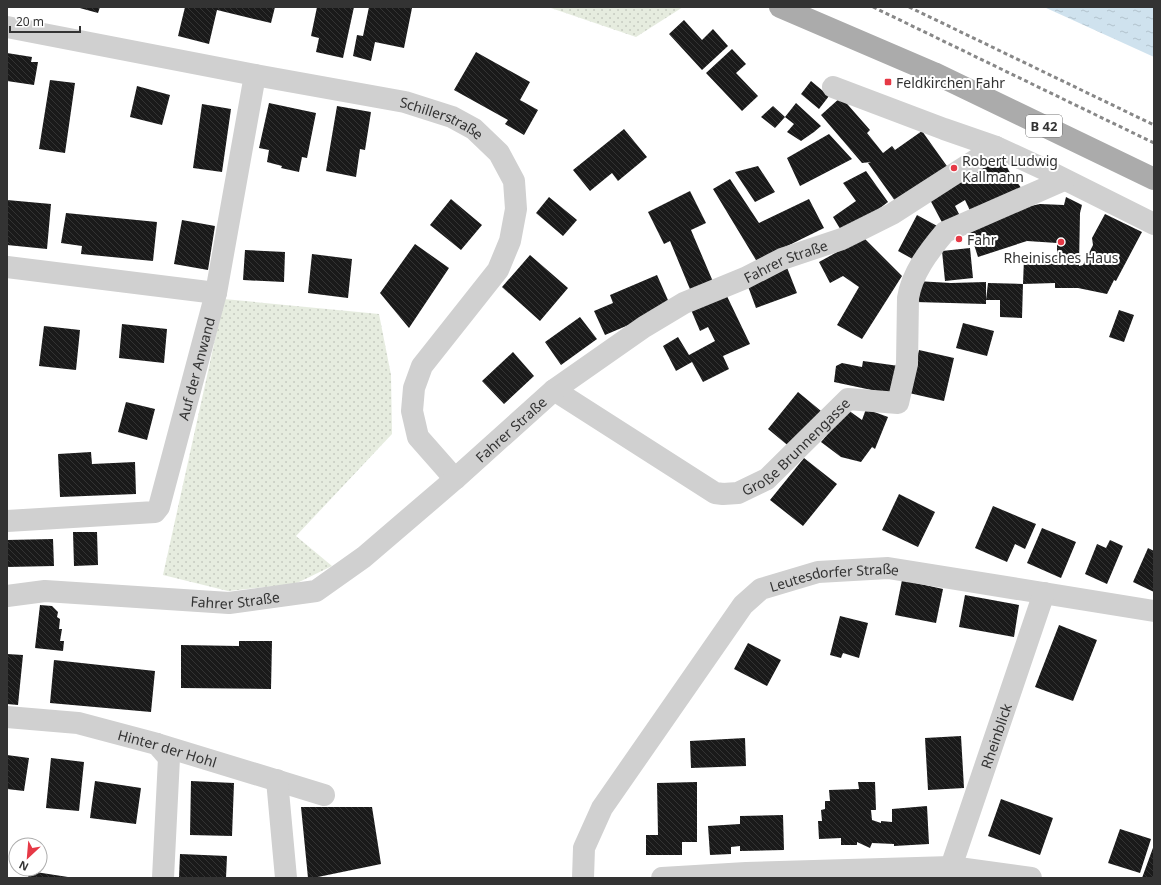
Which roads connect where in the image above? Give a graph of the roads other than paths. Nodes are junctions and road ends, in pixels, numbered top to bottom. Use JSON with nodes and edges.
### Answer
{"nodes":[{"id":1,"x":780,"y":7,"type":"edge"},
{"id":2,"x":7,"y":27,"type":"edge"},
{"id":3,"x":255,"y":75,"type":"junction"},
{"id":4,"x":833,"y":87,"type":"dead end"},
{"id":5,"x":996,"y":147,"type":"junction"},
{"id":6,"x":1154,"y":179,"type":"edge"},
{"id":7,"x":1064,"y":180,"type":"junction"},
{"id":8,"x":1154,"y":224,"type":"edge"},
{"id":9,"x":7,"y":267,"type":"edge"},
{"id":10,"x":216,"y":293,"type":"junction"},
{"id":11,"x":554,"y":390,"type":"junction"},
{"id":12,"x":455,"y":479,"type":"junction"},
{"id":13,"x":7,"y":521,"type":"edge"},
{"id":14,"x":1044,"y":593,"type":"junction"},
{"id":15,"x":7,"y":596,"type":"edge"},
{"id":16,"x":1154,"y":611,"type":"edge"},
{"id":17,"x":7,"y":717,"type":"edge"},
{"id":18,"x":157,"y":744,"type":"junction"},
{"id":19,"x":277,"y":780,"type":"junction"},
{"id":20,"x":324,"y":794,"type":"dead end"},
{"id":21,"x":950,"y":872,"type":"edge"},
{"id":22,"x":163,"y":878,"type":"edge"},
{"id":23,"x":286,"y":878,"type":"edge"},
{"id":24,"x":583,"y":878,"type":"edge"},
{"id":25,"x":662,"y":878,"type":"edge"},
{"id":26,"x":1031,"y":878,"type":"edge"}],
"edges":[{"from":1,"to":6,"type":"main road","number":"B 42"},
{"from":2,"to":3,"type":"street","name":"Schillerstraße"},
{"from":3,"to":10,"type":"street","name":"Auf der Anwand"},
{"from":3,"to":12,"type":"street","name":"Schillerstraße"},
{"from":4,"to":5,"type":"street"},
{"from":5,"to":7,"type":"street"},
{"from":5,"to":11,"type":"street","name":"Fahrer Straße"},
{"from":7,"to":8,"type":"street"},
{"from":7,"to":11,"type":"street","name":"Große Brunnengasse"},
{"from":9,"to":10,"type":"street"},
{"from":10,"to":13,"type":"street","name":"Auf der Anwand"},
{"from":11,"to":12,"type":"street","name":"Fahrer Straße"},
{"from":12,"to":15,"type":"street","name":"Fahrer Straße"},
{"from":14,"to":16,"type":"street","name":"Leutesdorfer Straße"},
{"from":14,"to":21,"type":"street","name":"Rheinblick"},
{"from":14,"to":24,"type":"street","name":"Leutesdorfer Straße"},
{"from":17,"to":18,"type":"street","name":"Hinter der Hohl"},
{"from":18,"to":19,"type":"street","name":"Hinter der Hohl"},
{"from":18,"to":22,"type":"street"},
{"from":19,"to":20,"type":"street","name":"Hinter der Hohl"},
{"from":19,"to":23,"type":"street"},
{"from":21,"to":25,"type":"street"},
{"from":21,"to":26,"type":"street"}]}
